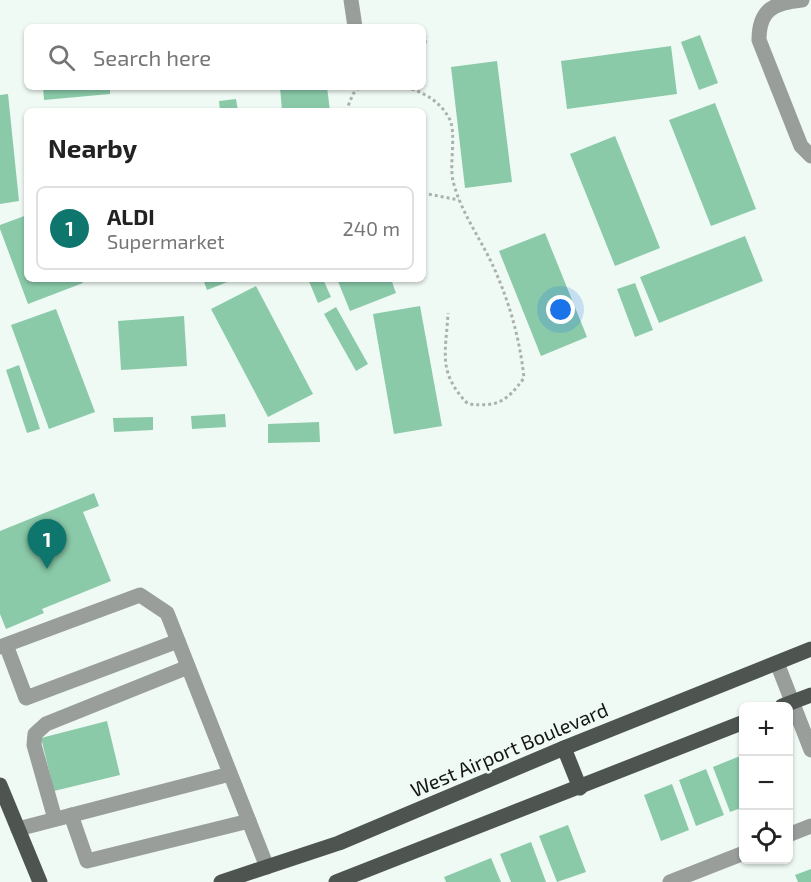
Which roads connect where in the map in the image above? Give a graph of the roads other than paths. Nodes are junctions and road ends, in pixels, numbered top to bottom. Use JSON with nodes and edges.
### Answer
{"nodes":[{"id":1,"x":351,"y":0,"type":"edge"},
{"id":2,"x":802,"y":0,"type":"edge"},
{"id":3,"x":355,"y":24,"type":"edge"},
{"id":4,"x":811,"y":156,"type":"edge"},
{"id":5,"x":178,"y":641,"type":"junction"},
{"id":6,"x":3,"y":646,"type":"edge"},
{"id":7,"x":811,"y":649,"type":"edge"},
{"id":8,"x":777,"y":663,"type":"junction"},
{"id":9,"x":188,"y":667,"type":"junction"},
{"id":10,"x":811,"y":695,"type":"edge"},
{"id":11,"x":787,"y":702,"type":"edge"},
{"id":12,"x":792,"y":702,"type":"edge"},
{"id":13,"x":793,"y":716,"type":"edge"},
{"id":14,"x":739,"y":724,"type":"edge"},
{"id":15,"x":564,"y":748,"type":"junction"},
{"id":16,"x":811,"y":750,"type":"edge"},
{"id":17,"x":230,"y":774,"type":"junction"},
{"id":18,"x":0,"y":785,"type":"edge"},
{"id":19,"x":580,"y":788,"type":"junction"},
{"id":20,"x":72,"y":815,"type":"junction"},
{"id":21,"x":55,"y":819,"type":"junction"},
{"id":22,"x":249,"y":821,"type":"junction"},
{"id":23,"x":811,"y":826,"type":"edge"},
{"id":24,"x":18,"y":829,"type":"junction"},
{"id":25,"x":793,"y":833,"type":"edge"},
{"id":26,"x":739,"y":855,"type":"edge"},
{"id":27,"x":261,"y":874,"type":"edge"},
{"id":28,"x":40,"y":882,"type":"edge"},
{"id":29,"x":221,"y":882,"type":"edge"},
{"id":30,"x":336,"y":882,"type":"edge"},
{"id":31,"x":670,"y":882,"type":"edge"}],
"edges":[{"from":1,"to":3,"type":"street"},
{"from":2,"to":4,"type":"street"},
{"from":5,"to":6,"type":"street"},
{"from":5,"to":6,"type":"street"},
{"from":5,"to":9,"type":"street"},
{"from":7,"to":8,"type":"main road","name":"West Airport Boulevard"},
{"from":8,"to":11,"type":"street"},
{"from":8,"to":15,"type":"main road","name":"West Airport Boulevard"},
{"from":9,"to":17,"type":"street"},
{"from":9,"to":21,"type":"street"},
{"from":10,"to":12,"type":"main road"},
{"from":13,"to":16,"type":"street"},
{"from":14,"to":19,"type":"main road"},
{"from":15,"to":19,"type":"main road"},
{"from":15,"to":27,"type":"main road","name":"West Airport Boulevard"},
{"from":17,"to":20,"type":"street"},
{"from":17,"to":22,"type":"street"},
{"from":18,"to":24,"type":"main road"},
{"from":19,"to":30,"type":"main road"},
{"from":20,"to":21,"type":"street"},
{"from":20,"to":22,"type":"street"},
{"from":21,"to":24,"type":"street"},
{"from":22,"to":27,"type":"street"},
{"from":23,"to":25,"type":"street"},
{"from":24,"to":28,"type":"main road"},
{"from":26,"to":31,"type":"street"},
{"from":27,"to":29,"type":"main road","name":"West Airport Boulevard"}]}
